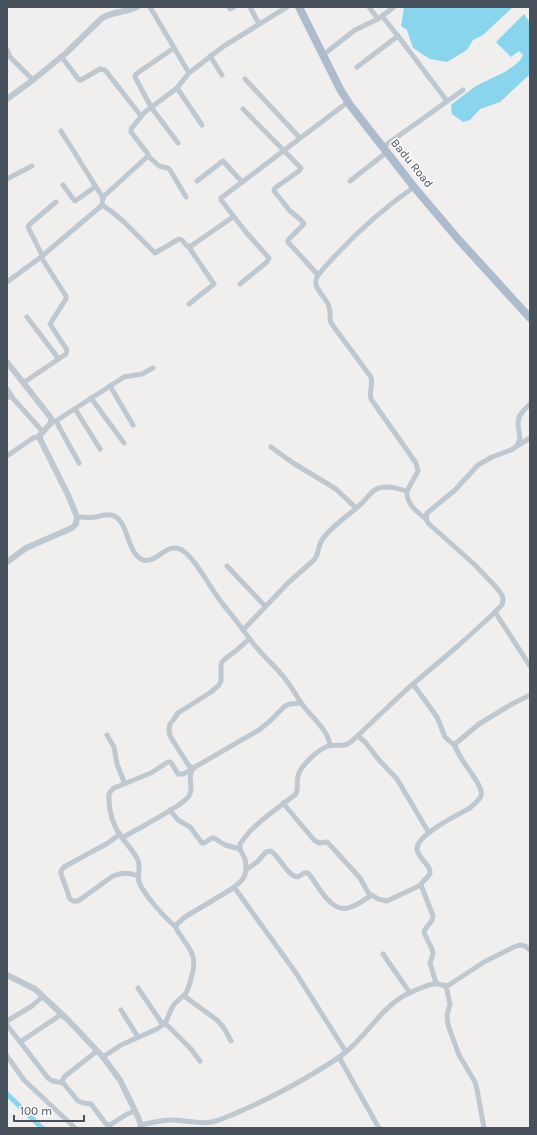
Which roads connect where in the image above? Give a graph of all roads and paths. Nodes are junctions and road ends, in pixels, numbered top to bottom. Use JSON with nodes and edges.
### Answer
{"nodes":[{"id":1,"x":137,"y":7,"type":"edge"},
{"id":2,"x":150,"y":7,"type":"edge"},
{"id":3,"x":228,"y":7,"type":"edge"},
{"id":4,"x":234,"y":7,"type":"edge"},
{"id":5,"x":250,"y":7,"type":"edge"},
{"id":6,"x":287,"y":7,"type":"edge"},
{"id":7,"x":298,"y":7,"type":"edge"},
{"id":8,"x":369,"y":7,"type":"edge"},
{"id":9,"x":393,"y":7,"type":"edge"},
{"id":10,"x":380,"y":18,"type":"junction"},
{"id":11,"x":259,"y":24,"type":"junction"},
{"id":12,"x":398,"y":36,"type":"junction"},
{"id":13,"x":174,"y":48,"type":"junction"},
{"id":14,"x":7,"y":50,"type":"edge"},
{"id":15,"x":323,"y":55,"type":"junction"},
{"id":16,"x":61,"y":56,"type":"junction"},
{"id":17,"x":210,"y":56,"type":"junction"},
{"id":18,"x":357,"y":67,"type":"dead end"},
{"id":19,"x":189,"y":73,"type":"junction"},
{"id":20,"x":222,"y":75,"type":"dead end"},
{"id":21,"x":245,"y":78,"type":"dead end"},
{"id":22,"x":33,"y":80,"type":"junction"},
{"id":23,"x":177,"y":88,"type":"junction"},
{"id":24,"x":463,"y":90,"type":"dead end"},
{"id":25,"x":7,"y":99,"type":"edge"},
{"id":26,"x":447,"y":101,"type":"junction"},
{"id":27,"x":348,"y":102,"type":"junction"},
{"id":28,"x":152,"y":107,"type":"junction"},
{"id":29,"x":243,"y":109,"type":"dead end"},
{"id":30,"x":141,"y":116,"type":"junction"},
{"id":31,"x":202,"y":125,"type":"dead end"},
{"id":32,"x":61,"y":131,"type":"dead end"},
{"id":33,"x":300,"y":138,"type":"junction"},
{"id":34,"x":178,"y":143,"type":"dead end"},
{"id":35,"x":385,"y":149,"type":"junction"},
{"id":36,"x":284,"y":150,"type":"junction"},
{"id":37,"x":148,"y":156,"type":"junction"},
{"id":38,"x":32,"y":166,"type":"dead end"},
{"id":39,"x":7,"y":179,"type":"edge"},
{"id":40,"x":198,"y":181,"type":"dead end"},
{"id":41,"x":242,"y":182,"type":"junction"},
{"id":42,"x":350,"y":182,"type":"dead end"},
{"id":43,"x":63,"y":185,"type":"dead end"},
{"id":44,"x":414,"y":186,"type":"junction"},
{"id":45,"x":95,"y":187,"type":"junction"},
{"id":46,"x":186,"y":197,"type":"dead end"},
{"id":47,"x":103,"y":198,"type":"junction"},
{"id":48,"x":56,"y":202,"type":"dead end"},
{"id":49,"x":102,"y":204,"type":"junction"},
{"id":50,"x":233,"y":217,"type":"junction"},
{"id":51,"x":188,"y":246,"type":"junction"},
{"id":52,"x":41,"y":256,"type":"junction"},
{"id":53,"x":318,"y":275,"type":"junction"},
{"id":54,"x":7,"y":282,"type":"edge"},
{"id":55,"x":240,"y":284,"type":"dead end"},
{"id":56,"x":189,"y":304,"type":"dead end"},
{"id":57,"x":27,"y":317,"type":"dead end"},
{"id":58,"x":530,"y":318,"type":"edge"},
{"id":59,"x":58,"y":358,"type":"junction"},
{"id":60,"x":7,"y":362,"type":"edge"},
{"id":61,"x":153,"y":368,"type":"dead end"},
{"id":62,"x":23,"y":383,"type":"junction"},
{"id":63,"x":110,"y":386,"type":"junction"},
{"id":64,"x":7,"y":389,"type":"edge"},
{"id":65,"x":9,"y":396,"type":"edge"},
{"id":66,"x":92,"y":398,"type":"junction"},
{"id":67,"x":530,"y":404,"type":"edge"},
{"id":68,"x":75,"y":409,"type":"junction"},
{"id":69,"x":54,"y":421,"type":"junction"},
{"id":70,"x":133,"y":425,"type":"dead end"},
{"id":71,"x":42,"y":434,"type":"junction"},
{"id":72,"x":530,"y":438,"type":"edge"},
{"id":73,"x":124,"y":443,"type":"dead end"},
{"id":74,"x":517,"y":446,"type":"junction"},
{"id":75,"x":271,"y":447,"type":"dead end"},
{"id":76,"x":100,"y":449,"type":"dead end"},
{"id":77,"x":7,"y":456,"type":"edge"},
{"id":78,"x":79,"y":463,"type":"dead end"},
{"id":79,"x":407,"y":491,"type":"junction"},
{"id":80,"x":356,"y":508,"type":"junction"},
{"id":81,"x":78,"y":517,"type":"junction"},
{"id":82,"x":426,"y":519,"type":"junction"},
{"id":83,"x":7,"y":562,"type":"edge"},
{"id":84,"x":227,"y":566,"type":"dead end"},
{"id":85,"x":264,"y":606,"type":"junction"},
{"id":86,"x":496,"y":612,"type":"junction"},
{"id":87,"x":243,"y":630,"type":"junction"},
{"id":88,"x":249,"y":639,"type":"junction"},
{"id":89,"x":530,"y":666,"type":"edge"},
{"id":90,"x":413,"y":684,"type":"junction"},
{"id":91,"x":530,"y":695,"type":"edge"},
{"id":92,"x":301,"y":703,"type":"junction"},
{"id":93,"x":107,"y":735,"type":"dead end"},
{"id":94,"x":358,"y":736,"type":"junction"},
{"id":95,"x":330,"y":745,"type":"junction"},
{"id":96,"x":455,"y":746,"type":"junction"},
{"id":97,"x":192,"y":769,"type":"junction"},
{"id":98,"x":125,"y":784,"type":"junction"},
{"id":99,"x":283,"y":803,"type":"junction"},
{"id":100,"x":170,"y":810,"type":"junction"},
{"id":101,"x":429,"y":832,"type":"junction"},
{"id":102,"x":121,"y":836,"type":"junction"},
{"id":103,"x":240,"y":849,"type":"junction"},
{"id":104,"x":246,"y":870,"type":"junction"},
{"id":105,"x":138,"y":876,"type":"junction"},
{"id":106,"x":421,"y":885,"type":"junction"},
{"id":107,"x":234,"y":887,"type":"junction"},
{"id":108,"x":370,"y":896,"type":"junction"},
{"id":109,"x":176,"y":927,"type":"junction"},
{"id":110,"x":530,"y":950,"type":"edge"},
{"id":111,"x":383,"y":954,"type":"dead end"},
{"id":112,"x":7,"y":975,"type":"edge"},
{"id":113,"x":436,"y":983,"type":"junction"},
{"id":114,"x":446,"y":986,"type":"junction"},
{"id":115,"x":138,"y":988,"type":"dead end"},
{"id":116,"x":410,"y":993,"type":"junction"},
{"id":117,"x":44,"y":996,"type":"junction"},
{"id":118,"x":184,"y":996,"type":"junction"},
{"id":119,"x":121,"y":1010,"type":"dead end"},
{"id":120,"x":62,"y":1014,"type":"junction"},
{"id":121,"x":7,"y":1021,"type":"edge"},
{"id":122,"x":164,"y":1024,"type":"junction"},
{"id":123,"x":7,"y":1025,"type":"edge"},
{"id":124,"x":138,"y":1036,"type":"junction"},
{"id":125,"x":231,"y":1041,"type":"dead end"},
{"id":126,"x":20,"y":1042,"type":"junction"},
{"id":127,"x":97,"y":1050,"type":"junction"},
{"id":128,"x":346,"y":1052,"type":"junction"},
{"id":129,"x":7,"y":1056,"type":"edge"},
{"id":130,"x":103,"y":1057,"type":"junction"},
{"id":131,"x":339,"y":1057,"type":"junction"},
{"id":132,"x":200,"y":1061,"type":"dead end"},
{"id":133,"x":62,"y":1082,"type":"junction"},
{"id":134,"x":135,"y":1111,"type":"junction"},
{"id":135,"x":160,"y":1121,"type":"junction"},
{"id":136,"x":140,"y":1126,"type":"edge"},
{"id":137,"x":75,"y":1128,"type":"edge"},
{"id":138,"x":162,"y":1128,"type":"edge"},
{"id":139,"x":379,"y":1128,"type":"edge"},
{"id":140,"x":484,"y":1128,"type":"edge"}],
"edges":[{"from":1,"to":16,"type":"street"},
{"from":2,"to":13,"type":"street"},
{"from":3,"to":4,"type":"street"},
{"from":5,"to":11,"type":"street"},
{"from":6,"to":11,"type":"street"},
{"from":7,"to":15,"type":"main road","name":"Badu Road"},
{"from":8,"to":10,"type":"street"},
{"from":9,"to":10,"type":"street"},
{"from":10,"to":12,"type":"street"},
{"from":10,"to":15,"type":"street"},
{"from":11,"to":17,"type":"street"},
{"from":12,"to":18,"type":"street"},
{"from":12,"to":26,"type":"street"},
{"from":13,"to":19,"type":"street"},
{"from":13,"to":28,"type":"street"},
{"from":14,"to":22,"type":"street"},
{"from":15,"to":27,"type":"main road","name":"Badu Road"},
{"from":16,"to":22,"type":"street"},
{"from":16,"to":30,"type":"street"},
{"from":17,"to":19,"type":"street"},
{"from":17,"to":20,"type":"street"},
{"from":19,"to":23,"type":"street"},
{"from":21,"to":33,"type":"street"},
{"from":22,"to":25,"type":"street"},
{"from":23,"to":28,"type":"street"},
{"from":23,"to":31,"type":"street"},
{"from":24,"to":26,"type":"street"},
{"from":26,"to":35,"type":"street"},
{"from":27,"to":33,"type":"street"},
{"from":27,"to":35,"type":"main road","name":"Badu Road"},
{"from":28,"to":30,"type":"street"},
{"from":28,"to":34,"type":"street"},
{"from":29,"to":36,"type":"street"},
{"from":30,"to":37,"type":"street"},
{"from":32,"to":45,"type":"street"},
{"from":33,"to":36,"type":"street"},
{"from":35,"to":42,"type":"street"},
{"from":35,"to":44,"type":"main road","name":"Badu Road"},
{"from":36,"to":41,"type":"street"},
{"from":36,"to":53,"type":"street"},
{"from":37,"to":46,"type":"street"},
{"from":37,"to":47,"type":"street"},
{"from":38,"to":39,"type":"street"},
{"from":40,"to":41,"type":"street"},
{"from":41,"to":50,"type":"street"},
{"from":43,"to":45,"type":"street"},
{"from":44,"to":53,"type":"street"},
{"from":44,"to":58,"type":"main road","name":"Badu Road"},
{"from":45,"to":47,"type":"street"},
{"from":47,"to":49,"type":"street"},
{"from":48,"to":52,"type":"street"},
{"from":49,"to":51,"type":"street"},
{"from":49,"to":52,"type":"street"},
{"from":50,"to":51,"type":"street"},
{"from":50,"to":55,"type":"street"},
{"from":51,"to":56,"type":"street"},
{"from":52,"to":54,"type":"street"},
{"from":52,"to":59,"type":"street"},
{"from":53,"to":79,"type":"street"},
{"from":57,"to":59,"type":"street"},
{"from":59,"to":62,"type":"street"},
{"from":60,"to":62,"type":"street"},
{"from":61,"to":63,"type":"street"},
{"from":62,"to":69,"type":"street"},
{"from":63,"to":66,"type":"street"},
{"from":63,"to":70,"type":"street"},
{"from":64,"to":65,"type":"street"},
{"from":65,"to":71,"type":"street"},
{"from":66,"to":68,"type":"street"},
{"from":66,"to":73,"type":"street"},
{"from":67,"to":74,"type":"street"},
{"from":68,"to":69,"type":"street"},
{"from":68,"to":76,"type":"street"},
{"from":69,"to":71,"type":"street"},
{"from":69,"to":78,"type":"street"},
{"from":71,"to":77,"type":"street"},
{"from":71,"to":81,"type":"street"},
{"from":72,"to":74,"type":"street"},
{"from":74,"to":82,"type":"street"},
{"from":75,"to":80,"type":"street"},
{"from":79,"to":80,"type":"street"},
{"from":79,"to":82,"type":"street"},
{"from":80,"to":85,"type":"street"},
{"from":81,"to":83,"type":"street"},
{"from":81,"to":87,"type":"street"},
{"from":82,"to":86,"type":"street"},
{"from":84,"to":85,"type":"street"},
{"from":85,"to":87,"type":"street"},
{"from":86,"to":89,"type":"street"},
{"from":86,"to":90,"type":"street"},
{"from":87,"to":88,"type":"street"},
{"from":88,"to":92,"type":"street"},
{"from":88,"to":97,"type":"street"},
{"from":90,"to":94,"type":"street"},
{"from":90,"to":96,"type":"street"},
{"from":91,"to":96,"type":"street"},
{"from":92,"to":95,"type":"street"},
{"from":92,"to":97,"type":"street"},
{"from":93,"to":98,"type":"street"},
{"from":94,"to":95,"type":"street"},
{"from":94,"to":101,"type":"street"},
{"from":95,"to":99,"type":"street"},
{"from":96,"to":101,"type":"street"},
{"from":97,"to":98,"type":"street"},
{"from":97,"to":100,"type":"street"},
{"from":98,"to":102,"type":"street"},
{"from":99,"to":103,"type":"street"},
{"from":99,"to":108,"type":"street"},
{"from":100,"to":102,"type":"street"},
{"from":100,"to":103,"type":"street"},
{"from":101,"to":106,"type":"street"},
{"from":102,"to":105,"type":"street"},
{"from":102,"to":105,"type":"street"},
{"from":103,"to":104,"type":"street"},
{"from":104,"to":107,"type":"street"},
{"from":104,"to":108,"type":"street"},
{"from":105,"to":109,"type":"street"},
{"from":106,"to":108,"type":"street"},
{"from":106,"to":113,"type":"street"},
{"from":107,"to":109,"type":"street"},
{"from":107,"to":128,"type":"street"},
{"from":109,"to":118,"type":"street"},
{"from":110,"to":114,"type":"street"},
{"from":111,"to":116,"type":"street"},
{"from":112,"to":117,"type":"street"},
{"from":113,"to":114,"type":"street"},
{"from":113,"to":116,"type":"street"},
{"from":114,"to":140,"type":"street"},
{"from":115,"to":122,"type":"street"},
{"from":116,"to":128,"type":"street"},
{"from":117,"to":120,"type":"street"},
{"from":117,"to":121,"type":"street"},
{"from":118,"to":122,"type":"street"},
{"from":118,"to":125,"type":"street"},
{"from":119,"to":124,"type":"street"},
{"from":120,"to":126,"type":"street"},
{"from":120,"to":127,"type":"street"},
{"from":122,"to":124,"type":"street"},
{"from":122,"to":132,"type":"street"},
{"from":123,"to":126,"type":"street"},
{"from":124,"to":130,"type":"street"},
{"from":126,"to":133,"type":"street"},
{"from":127,"to":130,"type":"street"},
{"from":127,"to":133,"type":"street"},
{"from":128,"to":131,"type":"street"},
{"from":129,"to":137,"type":"street"},
{"from":130,"to":134,"type":"street"},
{"from":131,"to":135,"type":"street"},
{"from":131,"to":139,"type":"street"},
{"from":133,"to":134,"type":"street"},
{"from":134,"to":136,"type":"street"},
{"from":135,"to":136,"type":"street"},
{"from":135,"to":138,"type":"street"}]}
